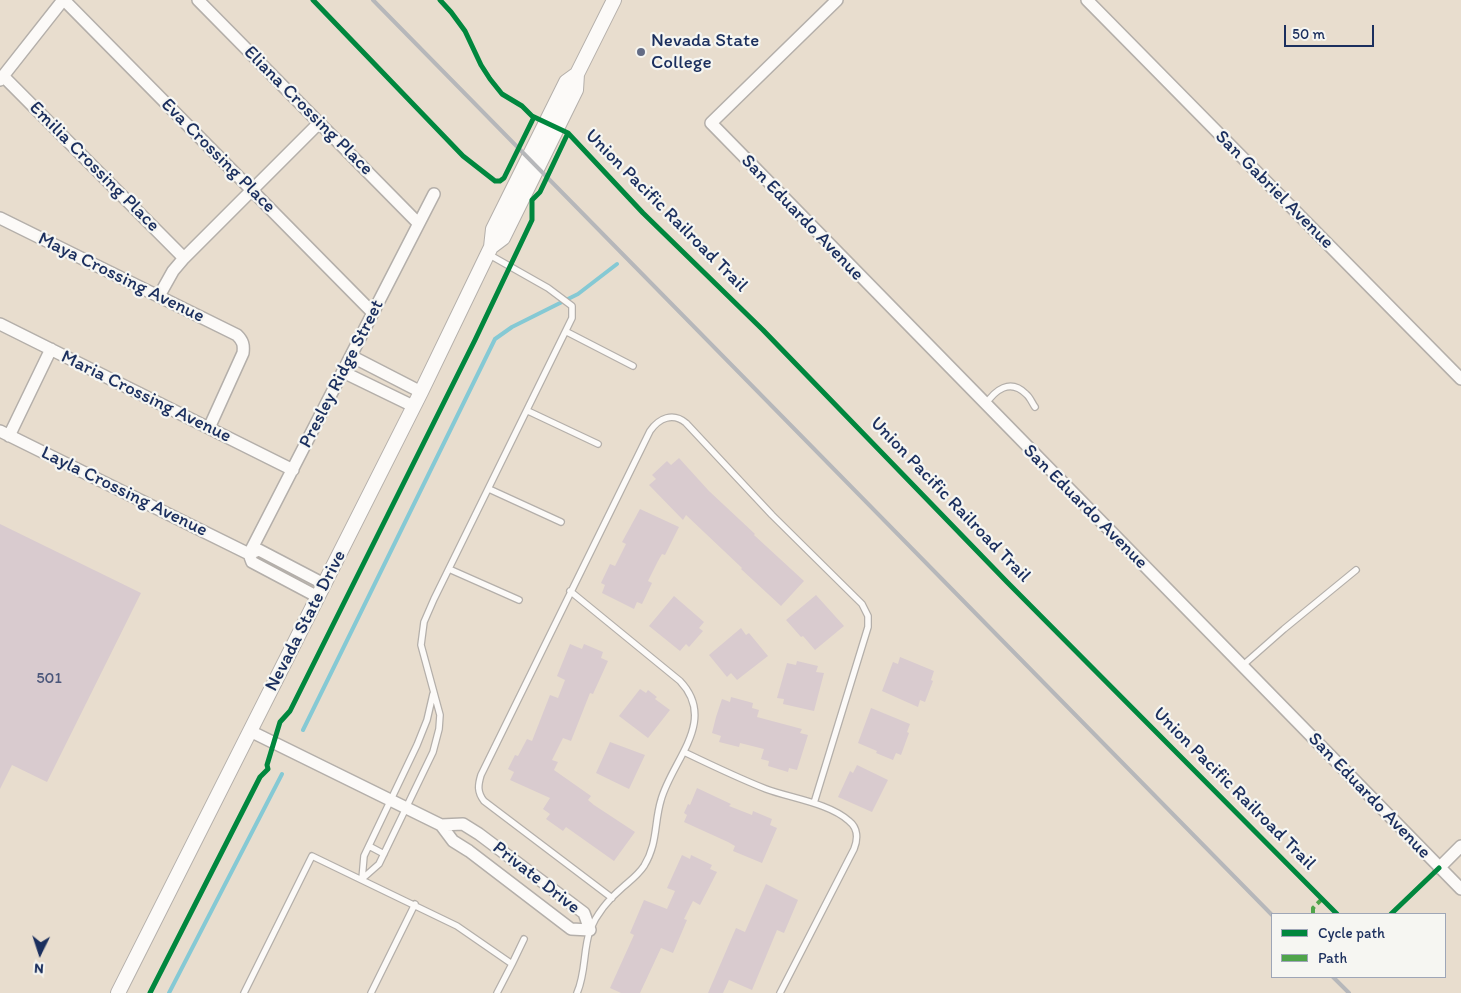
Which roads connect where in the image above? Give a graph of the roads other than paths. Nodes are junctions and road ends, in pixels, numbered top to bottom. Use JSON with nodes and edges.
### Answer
{"nodes":[{"id":1,"x":63,"y":0,"type":"edge"},
{"id":2,"x":198,"y":0,"type":"edge"},
{"id":3,"x":614,"y":0,"type":"edge"},
{"id":4,"x":837,"y":0,"type":"edge"},
{"id":5,"x":1087,"y":0,"type":"edge"},
{"id":6,"x":1,"y":78,"type":"edge"},
{"id":7,"x":320,"y":123,"type":"junction"},
{"id":8,"x":252,"y":191,"type":"junction"},
{"id":9,"x":434,"y":194,"type":"dead end"},
{"id":10,"x":0,"y":218,"type":"edge"},
{"id":11,"x":418,"y":223,"type":"junction"},
{"id":12,"x":489,"y":250,"type":"junction"},
{"id":13,"x":184,"y":258,"type":"junction"},
{"id":14,"x":159,"y":296,"type":"junction"},
{"id":15,"x":373,"y":313,"type":"junction"},
{"id":16,"x":0,"y":324,"type":"edge"},
{"id":17,"x":567,"y":332,"type":"junction"},
{"id":18,"x":51,"y":350,"type":"junction"},
{"id":19,"x":351,"y":356,"type":"junction"},
{"id":20,"x":370,"y":365,"type":"junction"},
{"id":21,"x":633,"y":366,"type":"dead end"},
{"id":22,"x":342,"y":372,"type":"junction"},
{"id":23,"x":1461,"y":379,"type":"edge"},
{"id":24,"x":362,"y":382,"type":"junction"},
{"id":25,"x":421,"y":392,"type":"junction"},
{"id":26,"x":985,"y":405,"type":"junction"},
{"id":27,"x":413,"y":406,"type":"junction"},
{"id":28,"x":1035,"y":407,"type":"dead end"},
{"id":29,"x":528,"y":411,"type":"junction"},
{"id":30,"x":209,"y":428,"type":"junction"},
{"id":31,"x":4,"y":434,"type":"edge"},
{"id":32,"x":598,"y":444,"type":"dead end"},
{"id":33,"x":293,"y":470,"type":"junction"},
{"id":34,"x":489,"y":489,"type":"junction"},
{"id":35,"x":561,"y":522,"type":"dead end"},
{"id":36,"x":249,"y":554,"type":"junction"},
{"id":37,"x":449,"y":569,"type":"junction"},
{"id":38,"x":1356,"y":570,"type":"dead end"},
{"id":39,"x":321,"y":591,"type":"junction"},
{"id":40,"x":570,"y":592,"type":"junction"},
{"id":41,"x":520,"y":600,"type":"dead end"},
{"id":42,"x":1242,"y":666,"type":"junction"},
{"id":43,"x":434,"y":692,"type":"junction"},
{"id":44,"x":250,"y":731,"type":"junction"},
{"id":45,"x":684,"y":752,"type":"junction"},
{"id":46,"x":390,"y":801,"type":"junction"},
{"id":47,"x":814,"y":803,"type":"junction"},
{"id":48,"x":406,"y":808,"type":"junction"},
{"id":49,"x":441,"y":825,"type":"junction"},
{"id":50,"x":369,"y":846,"type":"junction"},
{"id":51,"x":1461,"y":846,"type":"edge"},
{"id":52,"x":384,"y":854,"type":"junction"},
{"id":53,"x":1439,"y":868,"type":"junction"},
{"id":54,"x":362,"y":879,"type":"junction"},
{"id":55,"x":1461,"y":890,"type":"edge"},
{"id":56,"x":612,"y":898,"type":"junction"},
{"id":57,"x":415,"y":904,"type":"junction"},
{"id":58,"x":590,"y":930,"type":"junction"},
{"id":59,"x":524,"y":939,"type":"dead end"},
{"id":60,"x":512,"y":964,"type":"junction"},
{"id":61,"x":118,"y":993,"type":"edge"},
{"id":62,"x":244,"y":993,"type":"edge"},
{"id":63,"x":371,"y":993,"type":"edge"},
{"id":64,"x":497,"y":993,"type":"edge"},
{"id":65,"x":577,"y":993,"type":"edge"},
{"id":66,"x":780,"y":993,"type":"edge"}],
"edges":[{"from":1,"to":6,"type":"street"},
{"from":1,"to":8,"type":"street","name":"Eva Crossing Place"},
{"from":2,"to":7,"type":"street","name":"Eliana Crossing Place"},
{"from":3,"to":12,"type":"street","name":"Nevada State Drive"},
{"from":4,"to":26,"type":"street","name":"San Eduardo Avenue"},
{"from":5,"to":23,"type":"street","name":"San Gabriel Avenue"},
{"from":6,"to":13,"type":"street","name":"Emilia Crossing Place"},
{"from":7,"to":8,"type":"street"},
{"from":7,"to":11,"type":"street","name":"Eliana Crossing Place"},
{"from":8,"to":13,"type":"street"},
{"from":8,"to":15,"type":"street","name":"Eva Crossing Place"},
{"from":9,"to":11,"type":"street","name":"Presley Ridge Street"},
{"from":10,"to":14,"type":"street","name":"Maya Crossing Avenue"},
{"from":11,"to":15,"type":"street","name":"Presley Ridge Street"},
{"from":12,"to":17,"type":"lane"},
{"from":12,"to":25,"type":"street","name":"Nevada State Drive"},
{"from":13,"to":14,"type":"street"},
{"from":14,"to":30,"type":"street","name":"Maya Crossing Avenue"},
{"from":15,"to":19,"type":"street","name":"Presley Ridge Street"},
{"from":16,"to":18,"type":"street","name":"Maria Crossing Avenue"},
{"from":17,"to":21,"type":"lane"},
{"from":17,"to":29,"type":"lane"},
{"from":18,"to":30,"type":"street","name":"Maria Crossing Avenue"},
{"from":18,"to":31,"type":"street"},
{"from":19,"to":20,"type":"street"},
{"from":19,"to":22,"type":"street","name":"Presley Ridge Street"},
{"from":20,"to":24,"type":"lane"},
{"from":20,"to":25,"type":"street"},
{"from":22,"to":24,"type":"street"},
{"from":22,"to":33,"type":"street","name":"Presley Ridge Street"},
{"from":24,"to":27,"type":"street"},
{"from":25,"to":27,"type":"street","name":"Nevada State Drive"},
{"from":26,"to":28,"type":"lane"},
{"from":26,"to":42,"type":"street","name":"San Eduardo Avenue"},
{"from":27,"to":39,"type":"street","name":"Nevada State Drive"},
{"from":29,"to":32,"type":"lane"},
{"from":29,"to":34,"type":"lane"},
{"from":30,"to":33,"type":"street","name":"Maria Crossing Avenue"},
{"from":31,"to":36,"type":"street","name":"Layla Crossing Avenue"},
{"from":33,"to":36,"type":"street","name":"Presley Ridge Street"},
{"from":34,"to":35,"type":"lane"},
{"from":34,"to":37,"type":"lane"},
{"from":36,"to":39,"type":"street","name":"Layla Crossing Avenue"},
{"from":37,"to":41,"type":"lane"},
{"from":37,"to":43,"type":"lane"},
{"from":38,"to":42,"type":"lane"},
{"from":39,"to":44,"type":"street","name":"Nevada State Drive"},
{"from":40,"to":45,"type":"lane"},
{"from":40,"to":47,"type":"lane"},
{"from":40,"to":56,"type":"lane"},
{"from":42,"to":53,"type":"street","name":"San Eduardo Avenue"},
{"from":43,"to":46,"type":"lane"},
{"from":43,"to":48,"type":"lane"},
{"from":44,"to":46,"type":"street","name":"Private Drive"},
{"from":44,"to":61,"type":"street","name":"Nevada State Drive"},
{"from":45,"to":47,"type":"lane"},
{"from":45,"to":56,"type":"lane"},
{"from":46,"to":48,"type":"street","name":"Private Drive"},
{"from":46,"to":50,"type":"lane"},
{"from":47,"to":66,"type":"lane"},
{"from":48,"to":49,"type":"street","name":"Private Drive"},
{"from":48,"to":52,"type":"lane"},
{"from":49,"to":58,"type":"street","name":"Private Drive"},
{"from":49,"to":58,"type":"street","name":"Private Drive"},
{"from":50,"to":52,"type":"lane"},
{"from":50,"to":54,"type":"lane"},
{"from":51,"to":53,"type":"street"},
{"from":52,"to":54,"type":"lane"},
{"from":53,"to":55,"type":"street","name":"San Eduardo Avenue"},
{"from":54,"to":57,"type":"lane"},
{"from":54,"to":62,"type":"lane"},
{"from":56,"to":58,"type":"lane"},
{"from":57,"to":60,"type":"lane"},
{"from":57,"to":63,"type":"lane"},
{"from":58,"to":65,"type":"lane"},
{"from":59,"to":60,"type":"lane"},
{"from":60,"to":64,"type":"lane"}]}
